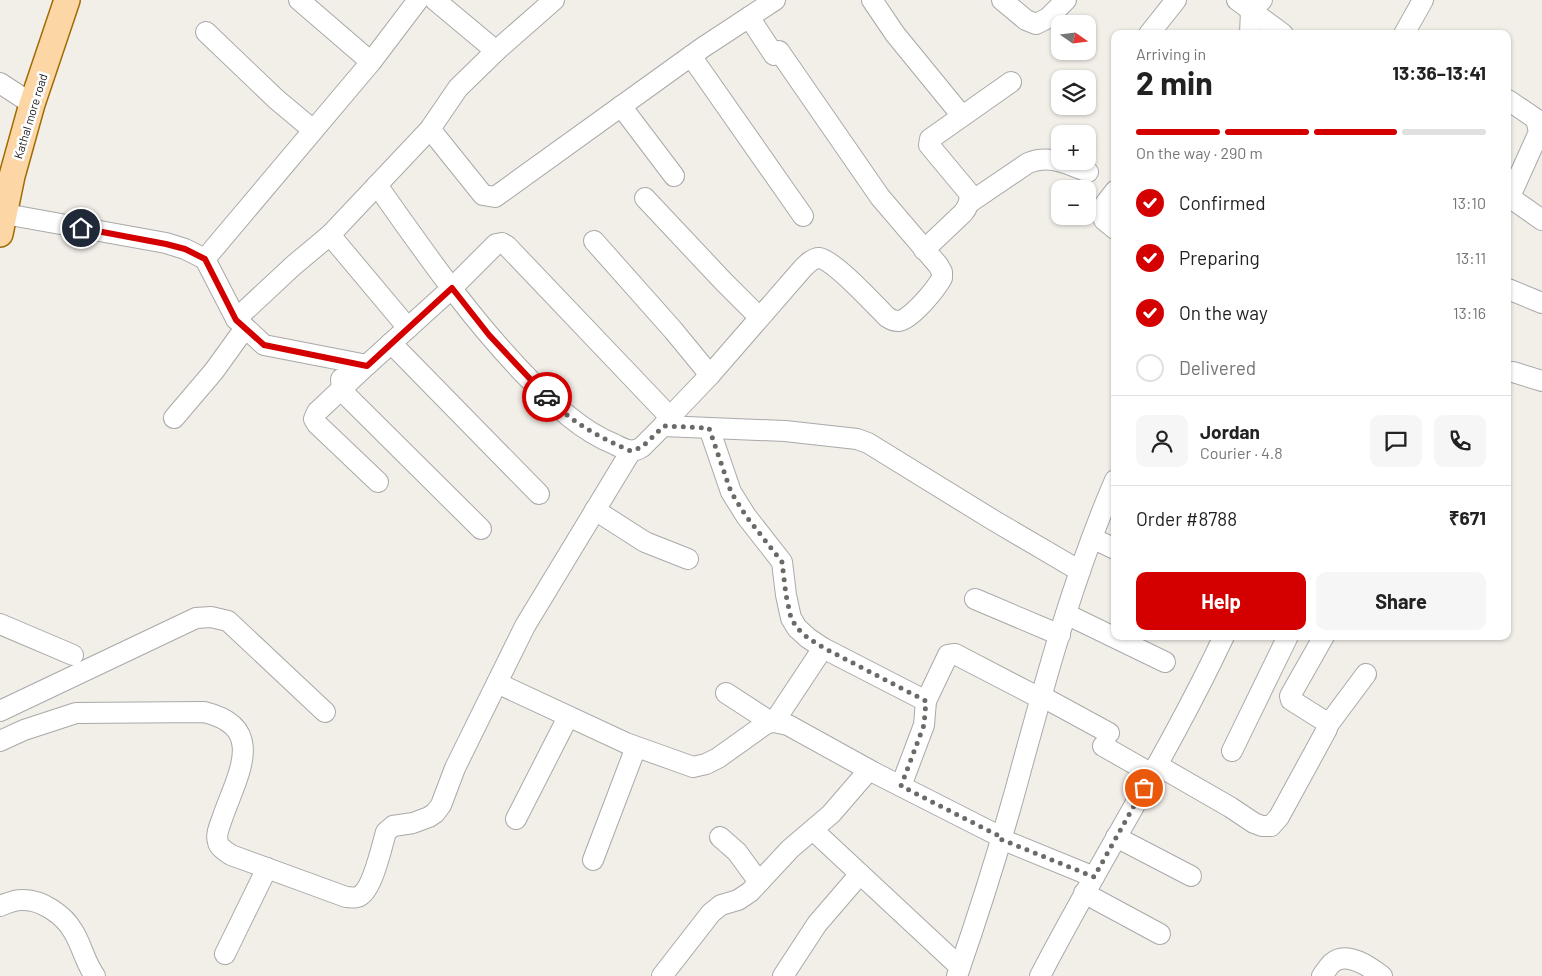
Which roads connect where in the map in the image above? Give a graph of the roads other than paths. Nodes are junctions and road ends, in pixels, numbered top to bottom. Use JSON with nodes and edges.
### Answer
{"nodes":[{"id":1,"x":67,"y":0,"type":"edge"},
{"id":2,"x":299,"y":0,"type":"edge"},
{"id":3,"x":418,"y":0,"type":"edge"},
{"id":4,"x":435,"y":0,"type":"edge"},
{"id":5,"x":554,"y":0,"type":"edge"},
{"id":6,"x":775,"y":0,"type":"edge"},
{"id":7,"x":872,"y":0,"type":"edge"},
{"id":8,"x":1002,"y":0,"type":"edge"},
{"id":9,"x":1066,"y":0,"type":"edge"},
{"id":10,"x":1176,"y":0,"type":"edge"},
{"id":11,"x":1423,"y":0,"type":"edge"},
{"id":12,"x":1250,"y":4,"type":"edge"},
{"id":13,"x":749,"y":17,"type":"junction"},
{"id":14,"x":1152,"y":30,"type":"edge"},
{"id":15,"x":1250,"y":30,"type":"edge"},
{"id":16,"x":1279,"y":30,"type":"edge"},
{"id":17,"x":1406,"y":30,"type":"edge"},
{"id":18,"x":206,"y":32,"type":"dead end"},
{"id":19,"x":496,"y":51,"type":"junction"},
{"id":20,"x":691,"y":56,"type":"junction"},
{"id":21,"x":370,"y":62,"type":"junction"},
{"id":22,"x":1011,"y":82,"type":"dead end"},
{"id":23,"x":0,"y":83,"type":"edge"},
{"id":24,"x":1511,"y":102,"type":"edge"},
{"id":25,"x":32,"y":104,"type":"junction"},
{"id":26,"x":622,"y":106,"type":"junction"},
{"id":27,"x":962,"y":116,"type":"junction"},
{"id":28,"x":430,"y":129,"type":"junction"},
{"id":29,"x":313,"y":130,"type":"junction"},
{"id":30,"x":1537,"y":150,"type":"edge"},
{"id":31,"x":1088,"y":172,"type":"dead end"},
{"id":32,"x":674,"y":176,"type":"dead end"},
{"id":33,"x":377,"y":185,"type":"junction"},
{"id":34,"x":1511,"y":193,"type":"edge"},
{"id":35,"x":1111,"y":196,"type":"edge"},
{"id":36,"x":645,"y":198,"type":"dead end"},
{"id":37,"x":1511,"y":200,"type":"edge"},
{"id":38,"x":969,"y":204,"type":"junction"},
{"id":39,"x":5,"y":206,"type":"edge"},
{"id":40,"x":803,"y":216,"type":"dead end"},
{"id":41,"x":1542,"y":220,"type":"edge"},
{"id":42,"x":1111,"y":226,"type":"edge"},
{"id":43,"x":330,"y":235,"type":"junction"},
{"id":44,"x":594,"y":241,"type":"dead end"},
{"id":45,"x":924,"y":250,"type":"junction"},
{"id":46,"x":205,"y":259,"type":"junction"},
{"id":47,"x":452,"y":288,"type":"junction"},
{"id":48,"x":1511,"y":290,"type":"edge"},
{"id":49,"x":1542,"y":303,"type":"edge"},
{"id":50,"x":758,"y":317,"type":"junction"},
{"id":51,"x":241,"y":324,"type":"junction"},
{"id":52,"x":408,"y":328,"type":"junction"},
{"id":53,"x":391,"y":343,"type":"junction"},
{"id":54,"x":340,"y":360,"type":"junction"},
{"id":55,"x":367,"y":366,"type":"junction"},
{"id":56,"x":1513,"y":372,"type":"dead end"},
{"id":57,"x":710,"y":375,"type":"junction"},
{"id":58,"x":1542,"y":381,"type":"edge"},
{"id":59,"x":342,"y":391,"type":"junction"},
{"id":60,"x":174,"y":418,"type":"dead end"},
{"id":61,"x":667,"y":422,"type":"junction"},
{"id":62,"x":709,"y":428,"type":"junction"},
{"id":63,"x":631,"y":451,"type":"junction"},
{"id":64,"x":378,"y":482,"type":"dead end"},
{"id":65,"x":1111,"y":490,"type":"edge"},
{"id":66,"x":539,"y":494,"type":"dead end"},
{"id":67,"x":595,"y":510,"type":"junction"},
{"id":68,"x":481,"y":529,"type":"dead end"},
{"id":69,"x":1092,"y":538,"type":"junction"},
{"id":70,"x":1111,"y":547,"type":"edge"},
{"id":71,"x":688,"y":559,"type":"dead end"},
{"id":72,"x":1080,"y":571,"type":"junction"},
{"id":73,"x":975,"y":599,"type":"dead end"},
{"id":74,"x":1066,"y":614,"type":"junction"},
{"id":75,"x":0,"y":624,"type":"edge"},
{"id":76,"x":1060,"y":635,"type":"junction"},
{"id":77,"x":1111,"y":636,"type":"edge"},
{"id":78,"x":1119,"y":640,"type":"edge"},
{"id":79,"x":1222,"y":640,"type":"edge"},
{"id":80,"x":1286,"y":640,"type":"edge"},
{"id":81,"x":1322,"y":640,"type":"edge"},
{"id":82,"x":824,"y":648,"type":"junction"},
{"id":83,"x":73,"y":655,"type":"dead end"},
{"id":84,"x":1164,"y":662,"type":"dead end"},
{"id":85,"x":1366,"y":674,"type":"dead end"},
{"id":86,"x":497,"y":683,"type":"junction"},
{"id":87,"x":726,"y":693,"type":"dead end"},
{"id":88,"x":1041,"y":696,"type":"junction"},
{"id":89,"x":926,"y":701,"type":"junction"},
{"id":90,"x":0,"y":711,"type":"edge"},
{"id":91,"x":325,"y":712,"type":"dead end"},
{"id":92,"x":568,"y":717,"type":"junction"},
{"id":93,"x":774,"y":722,"type":"junction"},
{"id":94,"x":1328,"y":725,"type":"junction"},
{"id":95,"x":0,"y":741,"type":"edge"},
{"id":96,"x":636,"y":747,"type":"junction"},
{"id":97,"x":1232,"y":751,"type":"dead end"},
{"id":98,"x":869,"y":770,"type":"junction"},
{"id":99,"x":1155,"y":770,"type":"junction"},
{"id":100,"x":901,"y":786,"type":"junction"},
{"id":101,"x":516,"y":819,"type":"dead end"},
{"id":102,"x":814,"y":831,"type":"junction"},
{"id":103,"x":720,"y":837,"type":"dead end"},
{"id":104,"x":1116,"y":837,"type":"junction"},
{"id":105,"x":1001,"y":838,"type":"junction"},
{"id":106,"x":593,"y":860,"type":"dead end"},
{"id":107,"x":267,"y":868,"type":"junction"},
{"id":108,"x":860,"y":874,"type":"junction"},
{"id":109,"x":1191,"y":876,"type":"dead end"},
{"id":110,"x":759,"y":882,"type":"junction"},
{"id":111,"x":1089,"y":885,"type":"junction"},
{"id":112,"x":0,"y":906,"type":"edge"},
{"id":113,"x":1160,"y":934,"type":"dead end"},
{"id":114,"x":225,"y":954,"type":"dead end"},
{"id":115,"x":959,"y":972,"type":"edge"},
{"id":116,"x":665,"y":975,"type":"edge"},
{"id":117,"x":95,"y":976,"type":"edge"},
{"id":118,"x":783,"y":976,"type":"edge"},
{"id":119,"x":1040,"y":976,"type":"edge"},
{"id":120,"x":1322,"y":976,"type":"edge"},
{"id":121,"x":1382,"y":976,"type":"edge"}],
"edges":[{"from":1,"to":25,"type":"main road","name":"Kathal more road"},
{"from":2,"to":21,"type":"street"},
{"from":3,"to":21,"type":"street"},
{"from":4,"to":19,"type":"street"},
{"from":5,"to":19,"type":"street"},
{"from":6,"to":13,"type":"street"},
{"from":7,"to":27,"type":"street"},
{"from":8,"to":9,"type":"street"},
{"from":10,"to":14,"type":"street"},
{"from":11,"to":17,"type":"street"},
{"from":12,"to":15,"type":"street"},
{"from":12,"to":16,"type":"street"},
{"from":13,"to":20,"type":"street"},
{"from":13,"to":45,"type":"street"},
{"from":18,"to":29,"type":"street"},
{"from":19,"to":28,"type":"street"},
{"from":20,"to":26,"type":"street"},
{"from":20,"to":40,"type":"street"},
{"from":21,"to":29,"type":"street"},
{"from":22,"to":27,"type":"street"},
{"from":23,"to":25,"type":"street"},
{"from":24,"to":30,"type":"street"},
{"from":25,"to":39,"type":"main road","name":"Kathal more road"},
{"from":26,"to":28,"type":"street"},
{"from":26,"to":32,"type":"street"},
{"from":27,"to":38,"type":"street"},
{"from":28,"to":33,"type":"street"},
{"from":29,"to":46,"type":"street"},
{"from":30,"to":34,"type":"street"},
{"from":31,"to":38,"type":"street"},
{"from":33,"to":43,"type":"street"},
{"from":33,"to":47,"type":"street"},
{"from":35,"to":42,"type":"street"},
{"from":36,"to":50,"type":"street"},
{"from":37,"to":41,"type":"street"},
{"from":38,"to":45,"type":"street"},
{"from":39,"to":46,"type":"street"},
{"from":43,"to":51,"type":"street"},
{"from":43,"to":52,"type":"street"},
{"from":44,"to":57,"type":"street"},
{"from":45,"to":50,"type":"street"},
{"from":46,"to":51,"type":"street"},
{"from":47,"to":52,"type":"street"},
{"from":47,"to":61,"type":"street"},
{"from":47,"to":63,"type":"street"},
{"from":48,"to":49,"type":"street"},
{"from":50,"to":57,"type":"street"},
{"from":51,"to":54,"type":"street"},
{"from":51,"to":60,"type":"street"},
{"from":52,"to":53,"type":"street"},
{"from":53,"to":55,"type":"street"},
{"from":53,"to":66,"type":"street"},
{"from":54,"to":55,"type":"street"},
{"from":54,"to":59,"type":"street"},
{"from":55,"to":59,"type":"street"},
{"from":56,"to":58,"type":"street"},
{"from":57,"to":61,"type":"street"},
{"from":59,"to":64,"type":"street"},
{"from":59,"to":68,"type":"street"},
{"from":61,"to":62,"type":"street"},
{"from":61,"to":63,"type":"street"},
{"from":62,"to":72,"type":"street"},
{"from":62,"to":82,"type":"street"},
{"from":63,"to":67,"type":"street"},
{"from":65,"to":69,"type":"street"},
{"from":67,"to":71,"type":"street"},
{"from":67,"to":86,"type":"street"},
{"from":69,"to":70,"type":"street"},
{"from":69,"to":72,"type":"street"},
{"from":72,"to":74,"type":"street"},
{"from":73,"to":76,"type":"street"},
{"from":74,"to":76,"type":"street"},
{"from":74,"to":77,"type":"street"},
{"from":75,"to":83,"type":"street"},
{"from":76,"to":88,"type":"street"},
{"from":78,"to":84,"type":"street"},
{"from":79,"to":99,"type":"street"},
{"from":80,"to":97,"type":"street"},
{"from":81,"to":94,"type":"street"},
{"from":82,"to":89,"type":"street"},
{"from":82,"to":93,"type":"street"},
{"from":85,"to":94,"type":"street"},
{"from":86,"to":92,"type":"street"},
{"from":86,"to":107,"type":"street"},
{"from":87,"to":93,"type":"street"},
{"from":88,"to":89,"type":"street"},
{"from":88,"to":99,"type":"street"},
{"from":88,"to":105,"type":"street"},
{"from":89,"to":100,"type":"street"},
{"from":90,"to":91,"type":"street"},
{"from":92,"to":96,"type":"street"},
{"from":92,"to":101,"type":"street"},
{"from":93,"to":96,"type":"street"},
{"from":93,"to":98,"type":"street"},
{"from":94,"to":99,"type":"street"},
{"from":95,"to":107,"type":"street"},
{"from":96,"to":106,"type":"street"},
{"from":98,"to":100,"type":"street"},
{"from":98,"to":102,"type":"street"},
{"from":99,"to":104,"type":"street"},
{"from":100,"to":105,"type":"street"},
{"from":102,"to":108,"type":"street"},
{"from":102,"to":110,"type":"street"},
{"from":103,"to":110,"type":"street"},
{"from":104,"to":109,"type":"street"},
{"from":104,"to":111,"type":"street"},
{"from":105,"to":111,"type":"street"},
{"from":105,"to":115,"type":"street"},
{"from":107,"to":114,"type":"street"},
{"from":108,"to":115,"type":"street"},
{"from":108,"to":118,"type":"street"},
{"from":110,"to":116,"type":"street"},
{"from":111,"to":113,"type":"street"},
{"from":111,"to":119,"type":"street"},
{"from":112,"to":117,"type":"street"},
{"from":120,"to":121,"type":"street"}]}
